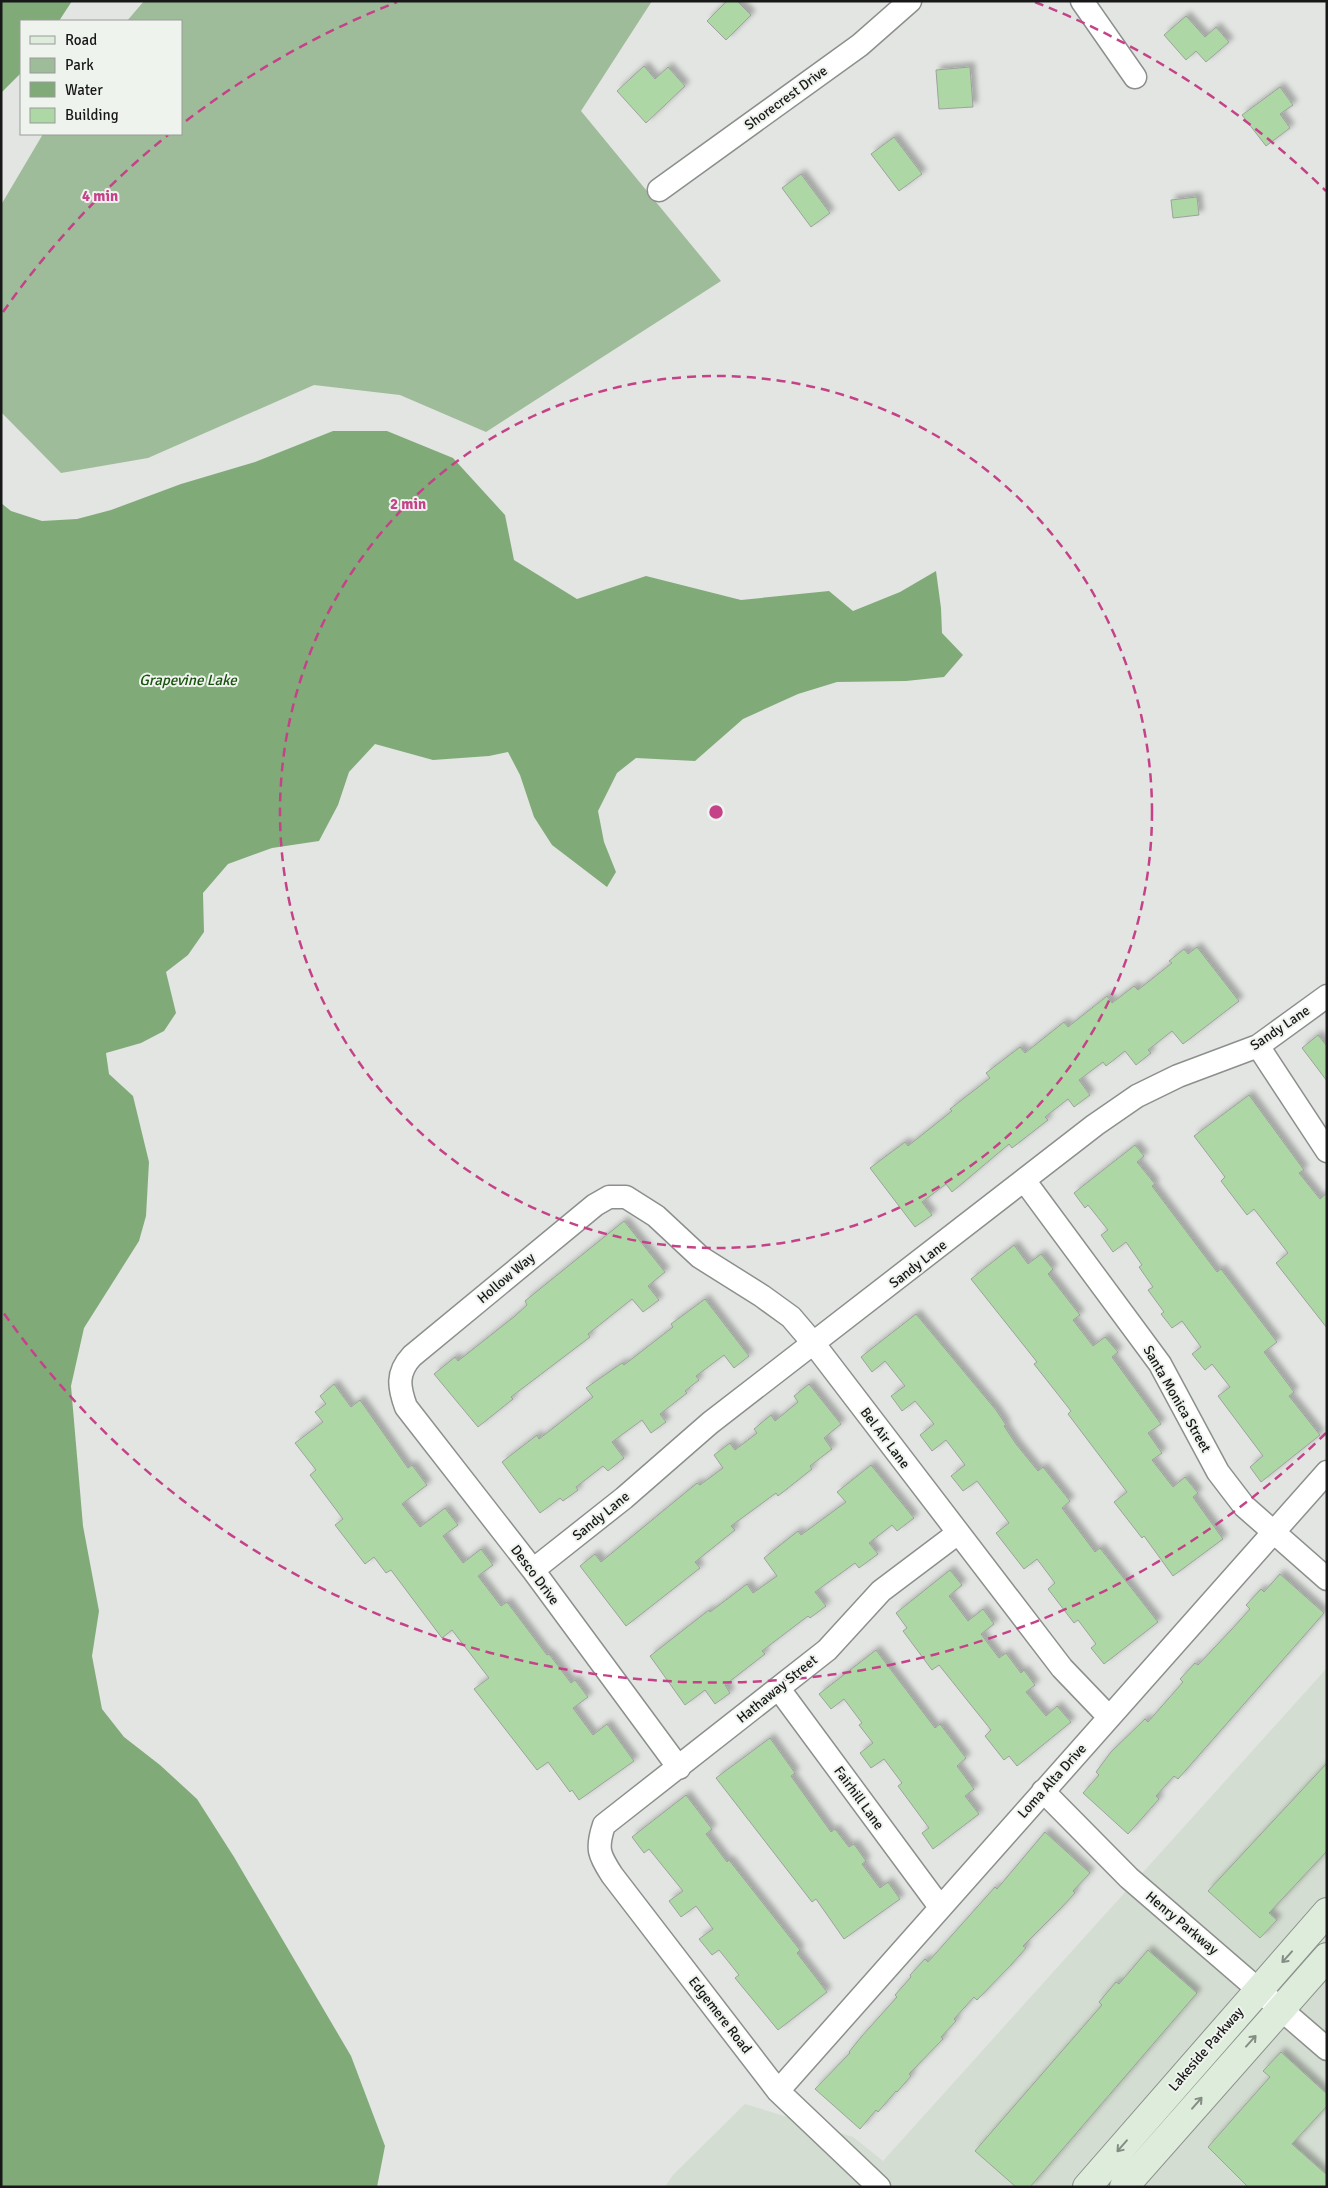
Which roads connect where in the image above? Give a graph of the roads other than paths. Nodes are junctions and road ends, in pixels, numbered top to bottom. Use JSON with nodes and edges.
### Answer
{"nodes":[{"id":1,"x":910,"y":1,"type":"edge"},
{"id":2,"x":1082,"y":1,"type":"edge"},
{"id":3,"x":1135,"y":77,"type":"dead end"},
{"id":4,"x":659,"y":190,"type":"dead end"},
{"id":5,"x":1327,"y":996,"type":"edge"},
{"id":6,"x":1258,"y":1046,"type":"junction"},
{"id":7,"x":1327,"y":1151,"type":"edge"},
{"id":8,"x":1024,"y":1180,"type":"junction"},
{"id":9,"x":626,"y":1197,"type":"joint"},
{"id":10,"x":814,"y":1344,"type":"junction"},
{"id":11,"x":400,"y":1379,"type":"joint"},
{"id":12,"x":1327,"y":1472,"type":"edge"},
{"id":13,"x":1274,"y":1531,"type":"junction"},
{"id":14,"x":958,"y":1533,"type":"junction"},
{"id":15,"x":532,"y":1570,"type":"junction"},
{"id":16,"x":1327,"y":1579,"type":"edge"},
{"id":17,"x":779,"y":1688,"type":"junction"},
{"id":18,"x":1109,"y":1717,"type":"junction"},
{"id":19,"x":678,"y":1768,"type":"junction"},
{"id":20,"x":1043,"y":1791,"type":"junction"},
{"id":21,"x":598,"y":1843,"type":"joint"},
{"id":22,"x":940,"y":1907,"type":"junction"},
{"id":23,"x":1327,"y":1912,"type":"edge"},
{"id":24,"x":1327,"y":1957,"type":"edge"},
{"id":25,"x":1258,"y":1988,"type":"junction"},
{"id":26,"x":1281,"y":2008,"type":"junction"},
{"id":27,"x":1327,"y":2048,"type":"edge"},
{"id":28,"x":778,"y":2091,"type":"junction"},
{"id":29,"x":862,"y":2172,"type":"junction"},
{"id":30,"x":879,"y":2187,"type":"edge"},
{"id":31,"x":894,"y":2187,"type":"edge"},
{"id":32,"x":1087,"y":2187,"type":"edge"},
{"id":33,"x":1124,"y":2187,"type":"edge"}],
"edges":[{"from":1,"to":4,"type":"street","name":"Shorecrest Drive"},
{"from":2,"to":3,"type":"street"},
{"from":5,"to":6,"type":"street","name":"Sandy Lane"},
{"from":6,"to":7,"type":"street"},
{"from":6,"to":8,"type":"street","name":"Sandy Lane"},
{"from":8,"to":10,"type":"street","name":"Sandy Lane"},
{"from":8,"to":13,"type":"street","name":"Santa Monica Street"},
{"from":9,"to":10,"type":"street","name":"Bel Air Lane"},
{"from":9,"to":11,"type":"street","name":"Hollow Way"},
{"from":10,"to":14,"type":"street","name":"Bel Air Lane"},
{"from":10,"to":15,"type":"street","name":"Sandy Lane"},
{"from":11,"to":15,"type":"street","name":"Desco Drive"},
{"from":12,"to":13,"type":"street","name":"Loma Alta Drive"},
{"from":13,"to":16,"type":"street","name":"Santa Monica Street"},
{"from":13,"to":18,"type":"street","name":"Loma Alta Drive"},
{"from":14,"to":17,"type":"street","name":"Hathaway Street"},
{"from":14,"to":18,"type":"street","name":"Bel Air Lane"},
{"from":15,"to":19,"type":"street","name":"Desco Drive"},
{"from":17,"to":19,"type":"street","name":"Hathaway Street"},
{"from":17,"to":22,"type":"street","name":"Fairhill Lane"},
{"from":18,"to":20,"type":"street","name":"Loma Alta Drive"},
{"from":19,"to":21,"type":"street","name":"Hathaway Street"},
{"from":20,"to":22,"type":"street","name":"Loma Alta Drive"},
{"from":20,"to":25,"type":"street","name":"Henry Parkway"},
{"from":21,"to":28,"type":"street","name":"Edgemere Road"},
{"from":22,"to":28,"type":"street","name":"Loma Alta Drive"},
{"from":23,"to":25,"type":"street","name":"Lakeside Parkway","one_way":true},
{"from":24,"to":26,"type":"street","name":"Lakeside Parkway"},
{"from":25,"to":26,"type":"street","name":"Henry Parkway"},
{"from":25,"to":32,"type":"street","name":"Lakeside Parkway","one_way":true},
{"from":26,"to":27,"type":"street","name":"Henry Parkway"},
{"from":33,"to":26,"type":"street","name":"Lakeside Parkway","one_way":true},
{"from":28,"to":29,"type":"street","name":"Edgemere Road"},
{"from":29,"to":30,"type":"street","name":"Edgemere Road"},
{"from":29,"to":31,"type":"street","name":"Edgemere Road"}]}
